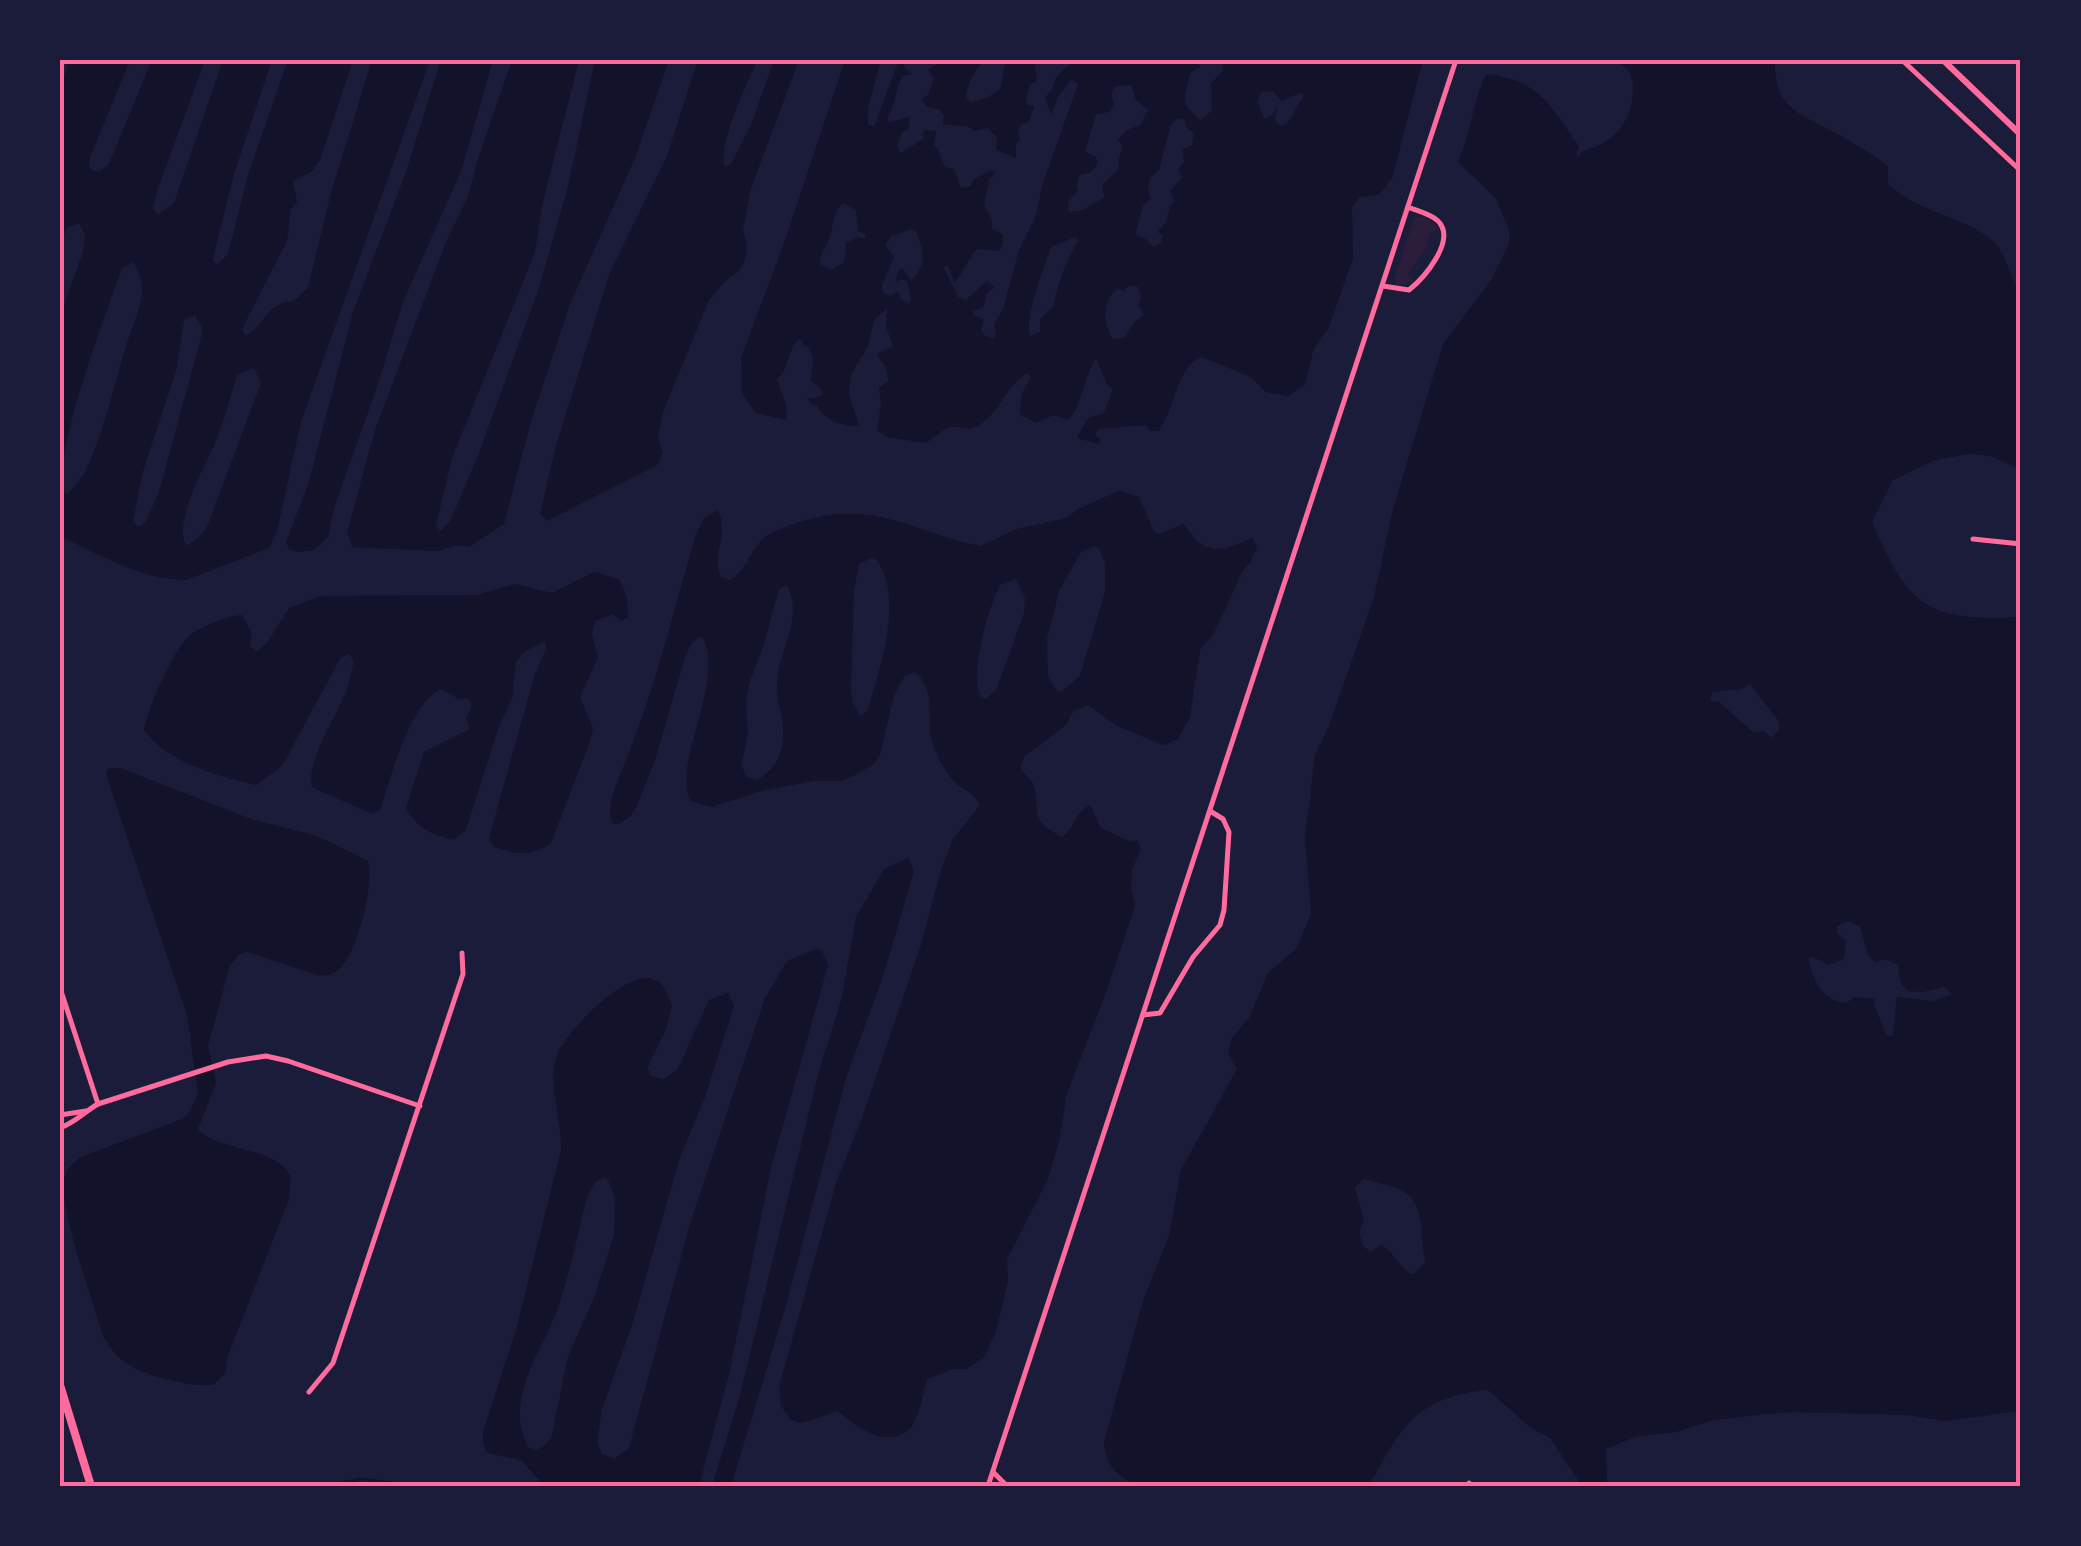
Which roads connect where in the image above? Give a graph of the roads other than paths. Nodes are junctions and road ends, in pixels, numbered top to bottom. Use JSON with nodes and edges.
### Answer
{"nodes":[{"id":1,"x":1456,"y":60,"type":"edge"},
{"id":2,"x":1902,"y":60,"type":"edge"},
{"id":3,"x":1942,"y":60,"type":"edge"},
{"id":4,"x":2021,"y":134,"type":"edge"},
{"id":5,"x":2021,"y":171,"type":"edge"},
{"id":6,"x":1408,"y":207,"type":"junction"},
{"id":7,"x":1383,"y":286,"type":"junction"},
{"id":8,"x":1973,"y":539,"type":"dead end"},
{"id":9,"x":2021,"y":544,"type":"edge"},
{"id":10,"x":1210,"y":811,"type":"junction"},
{"id":11,"x":462,"y":953,"type":"dead end"},
{"id":12,"x":60,"y":988,"type":"edge"},
{"id":13,"x":1143,"y":1014,"type":"junction"},
{"id":14,"x":98,"y":1104,"type":"junction"},
{"id":15,"x":420,"y":1106,"type":"junction"},
{"id":16,"x":86,"y":1111,"type":"junction"},
{"id":17,"x":60,"y":1114,"type":"edge"},
{"id":18,"x":60,"y":1128,"type":"edge"},
{"id":19,"x":60,"y":1385,"type":"edge"},
{"id":20,"x":309,"y":1392,"type":"dead end"},
{"id":21,"x":993,"y":1472,"type":"junction"},
{"id":22,"x":91,"y":1486,"type":"edge"},
{"id":23,"x":988,"y":1486,"type":"edge"},
{"id":24,"x":1008,"y":1486,"type":"edge"}],
"edges":[{"from":1,"to":6,"type":"street"},
{"from":2,"to":5,"type":"street"},
{"from":3,"to":4,"type":"main road"},
{"from":6,"to":7,"type":"street"},
{"from":6,"to":7,"type":"street"},
{"from":7,"to":10,"type":"street"},
{"from":8,"to":9,"type":"street"},
{"from":10,"to":13,"type":"street"},
{"from":10,"to":13,"type":"street"},
{"from":11,"to":15,"type":"street"},
{"from":12,"to":14,"type":"street"},
{"from":13,"to":21,"type":"street"},
{"from":14,"to":15,"type":"street"},
{"from":14,"to":16,"type":"street"},
{"from":15,"to":20,"type":"street"},
{"from":16,"to":17,"type":"street"},
{"from":16,"to":18,"type":"street"},
{"from":19,"to":22,"type":"main road"},
{"from":21,"to":23,"type":"street"},
{"from":21,"to":24,"type":"street"}]}
